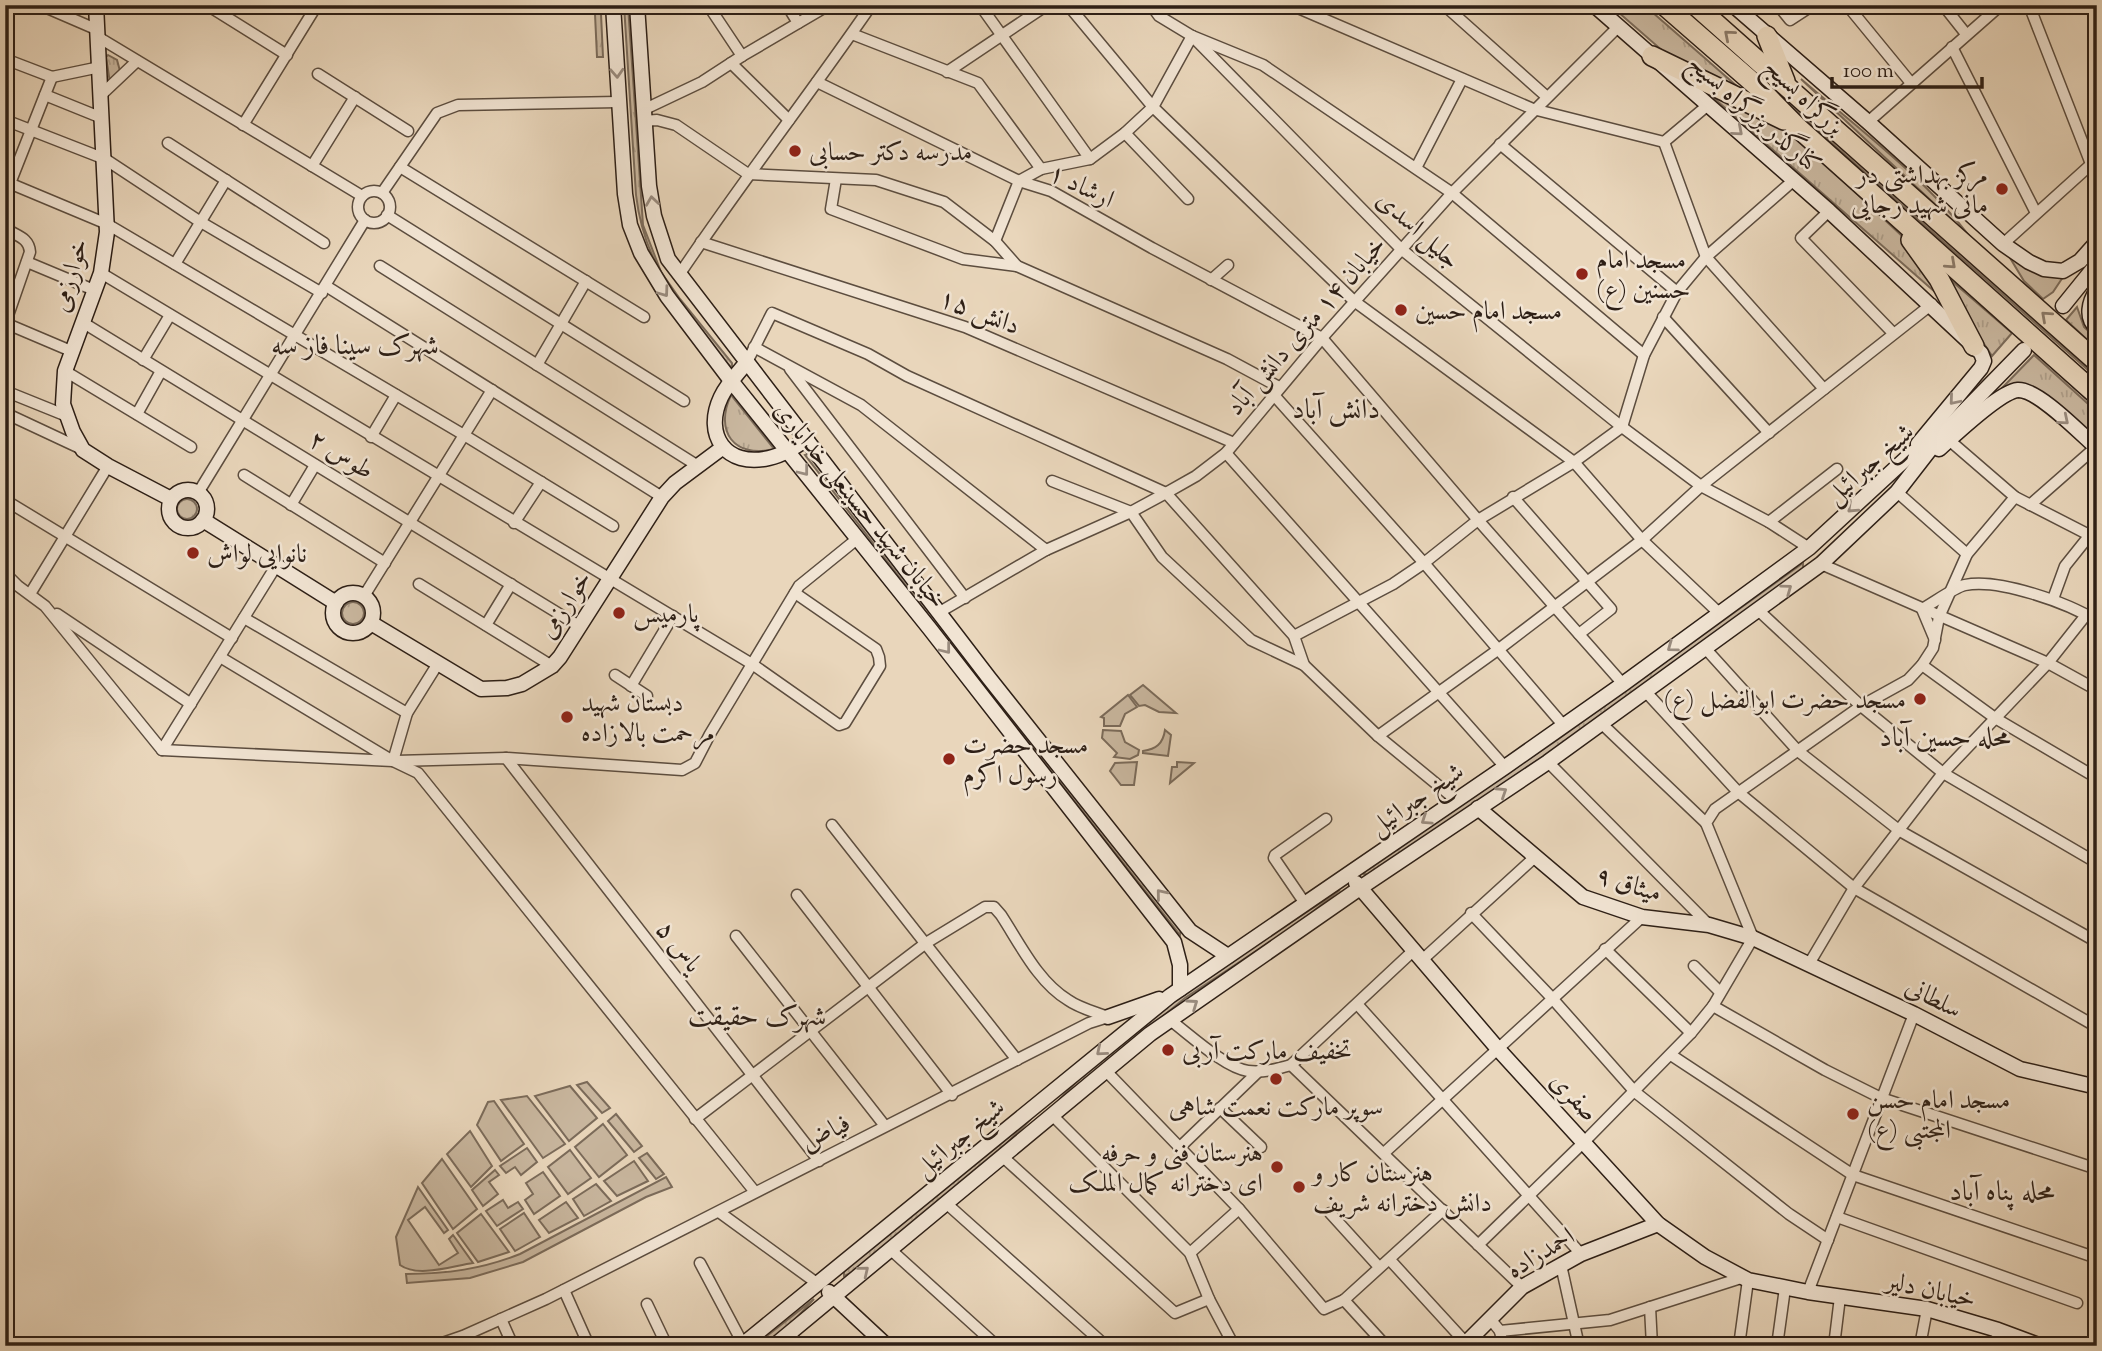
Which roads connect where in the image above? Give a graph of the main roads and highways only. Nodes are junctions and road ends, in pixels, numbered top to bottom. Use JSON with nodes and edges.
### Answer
{"nodes":[{"id":1,"x":1664,"y":5,"type":"edge"},
{"id":2,"x":1695,"y":5,"type":"edge"},
{"id":3,"x":1767,"y":36,"type":"road end"},
{"id":4,"x":1652,"y":56,"type":"road end"},
{"id":5,"x":1787,"y":85,"type":"junction"},
{"id":6,"x":1797,"y":126,"type":"junction"},
{"id":7,"x":1888,"y":208,"type":"junction"},
{"id":8,"x":1974,"y":346,"type":"road end"},
{"id":9,"x":2097,"y":362,"type":"edge"},
{"id":10,"x":2097,"y":395,"type":"edge"}],
"edges":[{"from":1,"to":6,"type":"highway","name":"بزرگراه بسیج"},
{"from":5,"to":2,"type":"highway","name":"بزرگراه بسیج","one_way":true},
{"from":3,"to":5,"type":"highway"},
{"from":4,"to":6,"type":"highway"},
{"from":9,"to":5,"type":"highway","name":"بزرگراه بسیج","one_way":true},
{"from":6,"to":7,"type":"highway","name":"بزرگراه بسیج"},
{"from":7,"to":8,"type":"highway"},
{"from":7,"to":10,"type":"highway","name":"بزرگراه بسیج","one_way":true}]}
